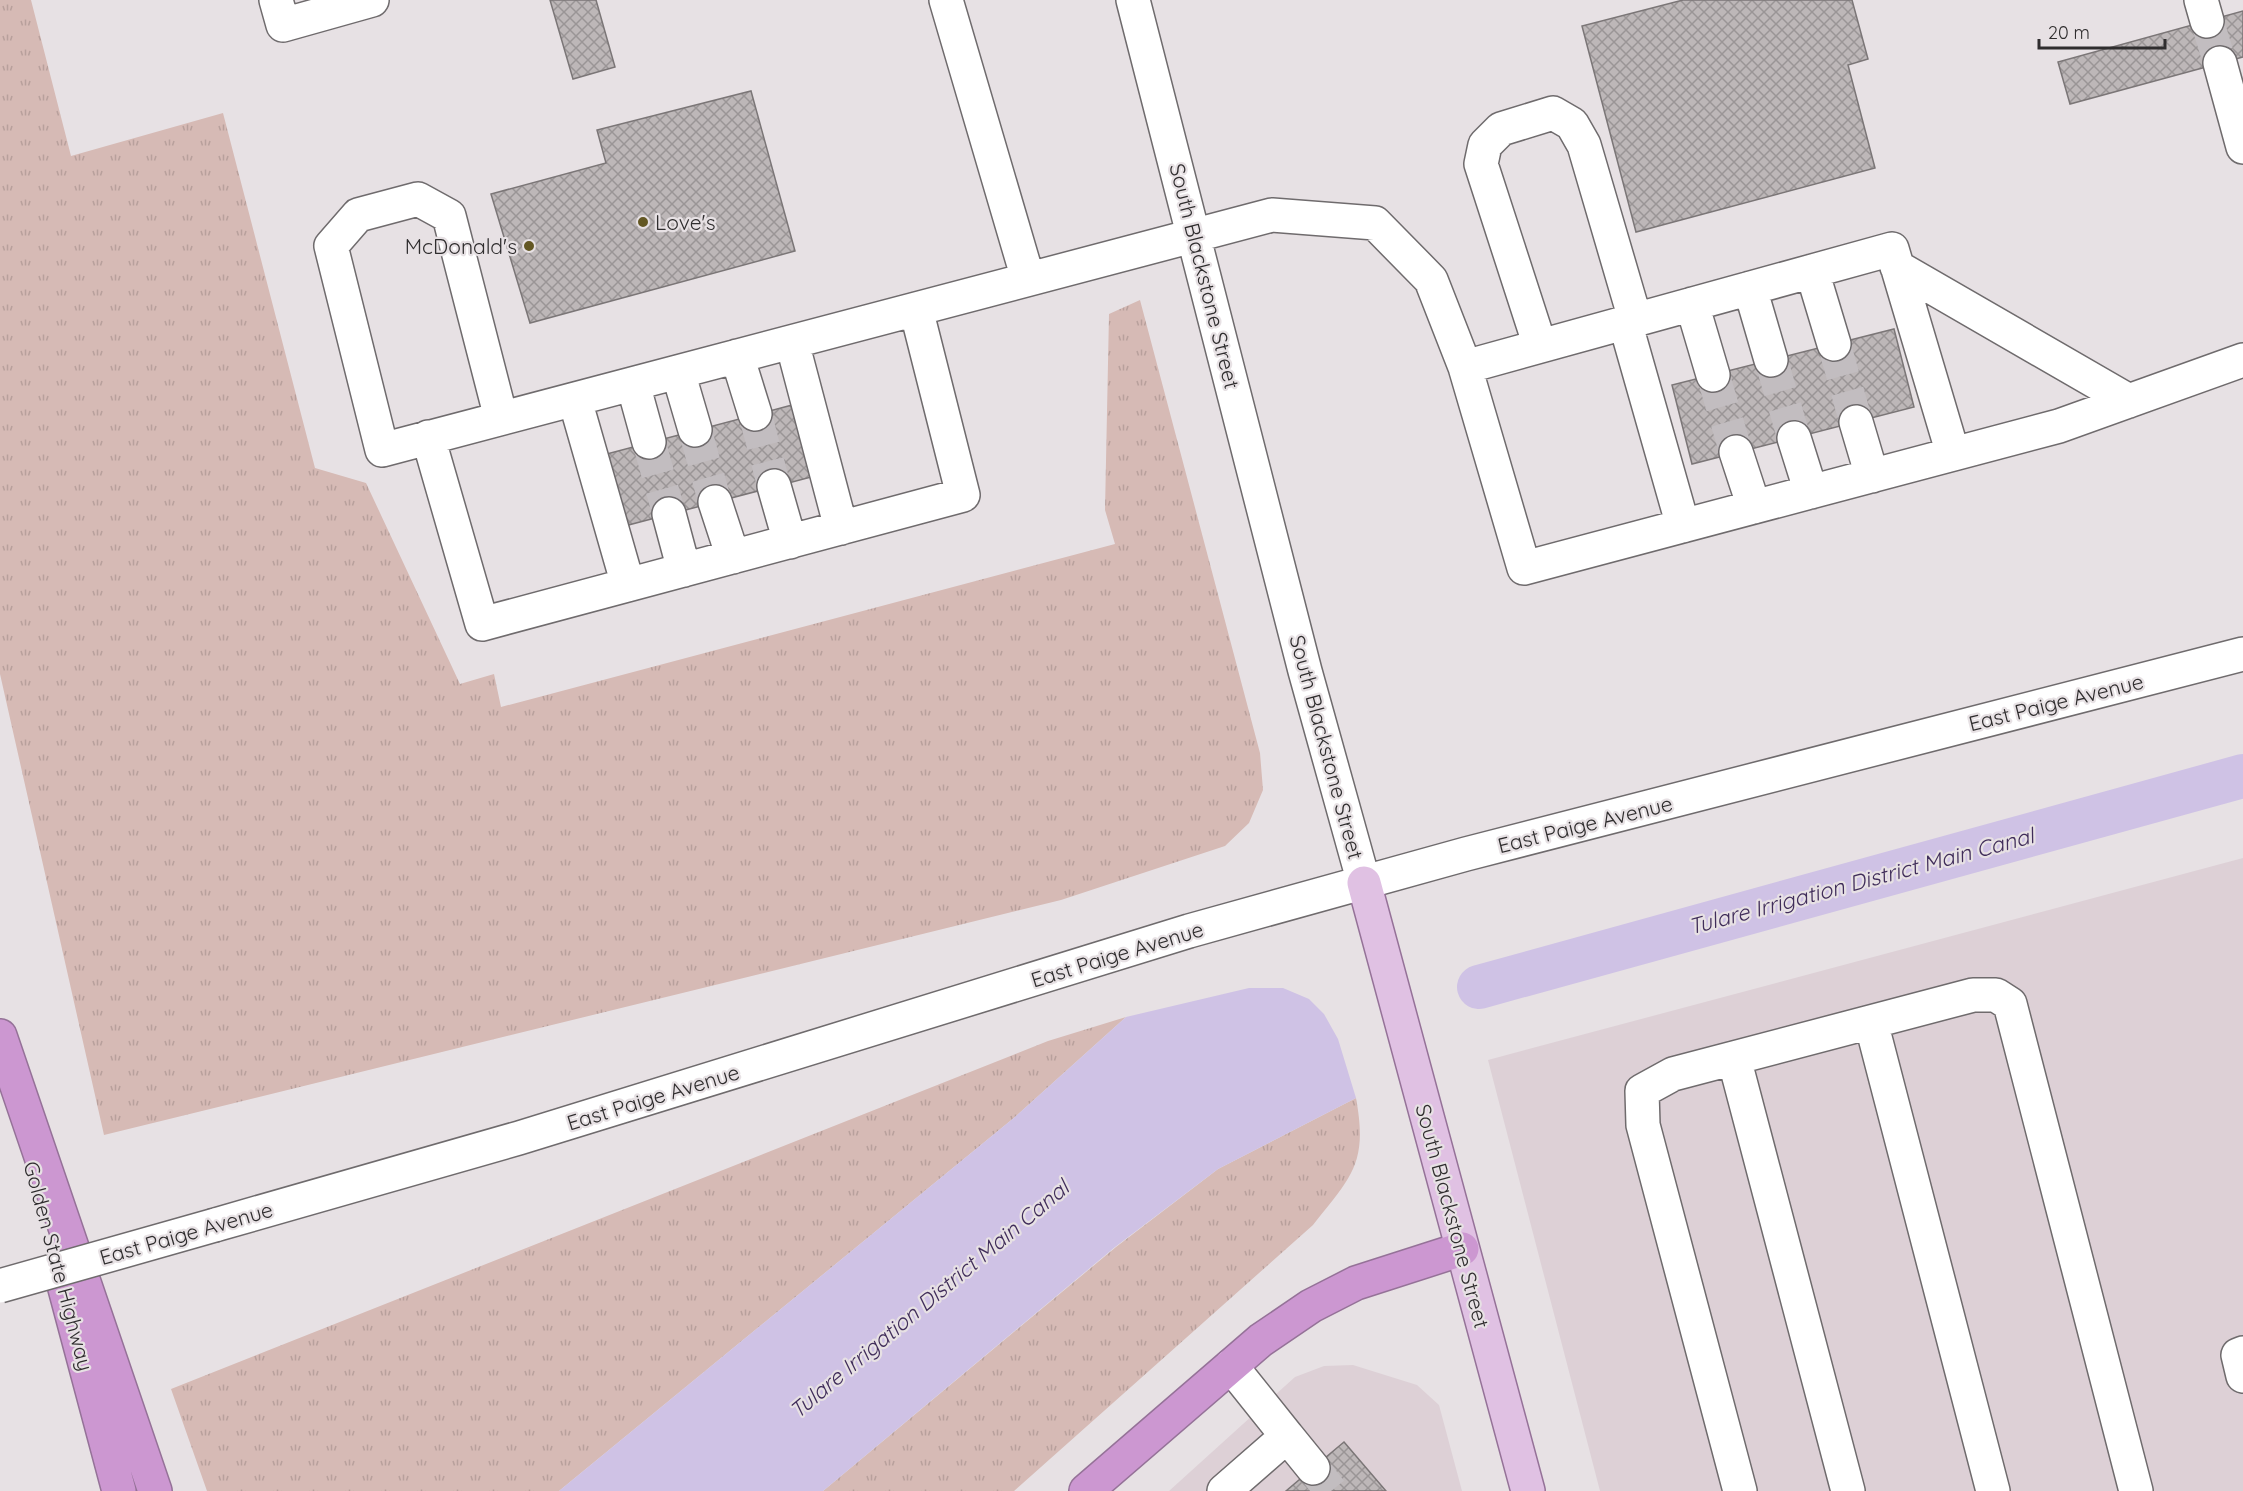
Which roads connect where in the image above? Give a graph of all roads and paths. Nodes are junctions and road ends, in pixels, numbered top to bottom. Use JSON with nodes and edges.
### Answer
{"nodes":[{"id":1,"x":372,"y":0,"type":"edge"},
{"id":2,"x":946,"y":0,"type":"edge"},
{"id":3,"x":1133,"y":0,"type":"edge"},
{"id":4,"x":280,"y":13,"type":"edge"},
{"id":5,"x":2220,"y":63,"type":"tunnel mouth"},
{"id":6,"x":2243,"y":147,"type":"edge"},
{"id":7,"x":1195,"y":235,"type":"junction"},
{"id":8,"x":1897,"y":267,"type":"junction"},
{"id":9,"x":1812,"y":271,"type":"junction"},
{"id":10,"x":1028,"y":279,"type":"junction"},
{"id":11,"x":1750,"y":288,"type":"junction"},
{"id":12,"x":1692,"y":304,"type":"junction"},
{"id":13,"x":916,"y":309,"type":"junction"},
{"id":14,"x":1630,"y":321,"type":"junction"},
{"id":15,"x":792,"y":342,"type":"junction"},
{"id":16,"x":1834,"y":344,"type":"tunnel mouth"},
{"id":17,"x":1540,"y":346,"type":"junction"},
{"id":18,"x":737,"y":356,"type":"junction"},
{"id":19,"x":1771,"y":360,"type":"tunnel mouth"},
{"id":20,"x":2243,"y":360,"type":"edge"},
{"id":21,"x":1465,"y":367,"type":"junction"},
{"id":22,"x":678,"y":372,"type":"junction"},
{"id":23,"x":1713,"y":375,"type":"tunnel mouth"},
{"id":24,"x":633,"y":384,"type":"junction"},
{"id":25,"x":575,"y":400,"type":"junction"},
{"id":26,"x":2129,"y":401,"type":"junction"},
{"id":27,"x":755,"y":414,"type":"tunnel mouth"},
{"id":28,"x":501,"y":418,"type":"junction"},
{"id":29,"x":1856,"y":422,"type":"tunnel mouth"},
{"id":30,"x":695,"y":430,"type":"tunnel mouth"},
{"id":31,"x":428,"y":437,"type":"junction"},
{"id":32,"x":1794,"y":438,"type":"tunnel mouth"},
{"id":33,"x":649,"y":442,"type":"tunnel mouth"},
{"id":34,"x":1736,"y":452,"type":"tunnel mouth"},
{"id":35,"x":1953,"y":454,"type":"junction"},
{"id":36,"x":1872,"y":476,"type":"junction"},
{"id":37,"x":774,"y":486,"type":"tunnel mouth"},
{"id":38,"x":1811,"y":492,"type":"junction"},
{"id":39,"x":715,"y":502,"type":"tunnel mouth"},
{"id":40,"x":1754,"y":507,"type":"junction"},
{"id":41,"x":669,"y":514,"type":"tunnel mouth"},
{"id":42,"x":1683,"y":526,"type":"junction"},
{"id":43,"x":841,"y":528,"type":"junction"},
{"id":44,"x":790,"y":542,"type":"junction"},
{"id":45,"x":733,"y":557,"type":"junction"},
{"id":46,"x":684,"y":570,"type":"junction"},
{"id":47,"x":628,"y":585,"type":"junction"},
{"id":48,"x":2243,"y":654,"type":"edge"},
{"id":49,"x":1364,"y":883,"type":"junction"},
{"id":50,"x":1871,"y":1022,"type":"junction"},
{"id":51,"x":0,"y":1036,"type":"edge"},
{"id":52,"x":0,"y":1042,"type":"edge"},
{"id":53,"x":1734,"y":1058,"type":"junction"},
{"id":54,"x":1462,"y":1249,"type":"junction"},
{"id":55,"x":0,"y":1286,"type":"edge"},
{"id":56,"x":2243,"y":1353,"type":"edge"},
{"id":57,"x":1231,"y":1366,"type":"junction"},
{"id":58,"x":2243,"y":1376,"type":"edge"},
{"id":59,"x":1287,"y":1436,"type":"junction"},
{"id":60,"x":1313,"y":1468,"type":"tunnel mouth"},
{"id":61,"x":119,"y":1491,"type":"edge"},
{"id":62,"x":155,"y":1491,"type":"edge"},
{"id":63,"x":1086,"y":1491,"type":"edge"},
{"id":64,"x":1224,"y":1491,"type":"edge"},
{"id":65,"x":1527,"y":1491,"type":"edge"},
{"id":66,"x":1740,"y":1491,"type":"edge"},
{"id":67,"x":1848,"y":1491,"type":"edge"},
{"id":68,"x":1993,"y":1491,"type":"edge"},
{"id":69,"x":2136,"y":1491,"type":"edge"}],
"edges":[{"from":1,"to":4,"type":"street"},
{"from":2,"to":10,"type":"street"},
{"from":3,"to":7,"type":"street","name":"South Blackstone Street"},
{"from":5,"to":6,"type":"street"},
{"from":7,"to":10,"type":"street"},
{"from":7,"to":21,"type":"street"},
{"from":7,"to":49,"type":"street","name":"South Blackstone Street"},
{"from":8,"to":9,"type":"street"},
{"from":8,"to":26,"type":"street"},
{"from":8,"to":35,"type":"street"},
{"from":9,"to":11,"type":"street"},
{"from":9,"to":16,"type":"street"},
{"from":10,"to":13,"type":"street"},
{"from":11,"to":12,"type":"street"},
{"from":11,"to":19,"type":"street"},
{"from":12,"to":14,"type":"street"},
{"from":12,"to":23,"type":"street"},
{"from":13,"to":15,"type":"street"},
{"from":13,"to":43,"type":"street"},
{"from":14,"to":17,"type":"street"},
{"from":14,"to":17,"type":"street"},
{"from":14,"to":42,"type":"street"},
{"from":15,"to":18,"type":"street"},
{"from":15,"to":43,"type":"street"},
{"from":17,"to":21,"type":"street"},
{"from":18,"to":22,"type":"street"},
{"from":18,"to":27,"type":"street"},
{"from":20,"to":26,"type":"street"},
{"from":21,"to":42,"type":"street"},
{"from":22,"to":24,"type":"street"},
{"from":22,"to":30,"type":"street"},
{"from":24,"to":25,"type":"street"},
{"from":24,"to":33,"type":"street"},
{"from":25,"to":28,"type":"street"},
{"from":25,"to":47,"type":"street"},
{"from":26,"to":35,"type":"street"},
{"from":28,"to":31,"type":"street"},
{"from":28,"to":31,"type":"street"},
{"from":29,"to":36,"type":"street"},
{"from":31,"to":47,"type":"street"},
{"from":32,"to":38,"type":"street"},
{"from":34,"to":40,"type":"street"},
{"from":35,"to":36,"type":"street"},
{"from":36,"to":38,"type":"street"},
{"from":37,"to":44,"type":"street"},
{"from":38,"to":40,"type":"street"},
{"from":39,"to":45,"type":"street"},
{"from":40,"to":42,"type":"street"},
{"from":41,"to":46,"type":"street"},
{"from":43,"to":44,"type":"street"},
{"from":44,"to":45,"type":"street"},
{"from":45,"to":46,"type":"street"},
{"from":46,"to":47,"type":"street"},
{"from":48,"to":49,"type":"street","name":"East Paige Avenue"},
{"from":49,"to":54,"type":"main road","name":"South Blackstone Street"},
{"from":49,"to":55,"type":"street","name":"East Paige Avenue","bridge":true},
{"from":50,"to":53,"type":"street"},
{"from":50,"to":68,"type":"street"},
{"from":50,"to":69,"type":"street"},
{"from":51,"to":62,"type":"highway"},
{"from":52,"to":61,"type":"highway","name":"Golden State Highway"},
{"from":53,"to":66,"type":"street"},
{"from":53,"to":67,"type":"street"},
{"from":54,"to":57,"type":"highway"},
{"from":54,"to":65,"type":"main road","name":"South Blackstone Street"},
{"from":56,"to":58,"type":"street"},
{"from":57,"to":59,"type":"street"},
{"from":57,"to":63,"type":"highway"},
{"from":59,"to":60,"type":"street"},
{"from":59,"to":64,"type":"street"}]}
